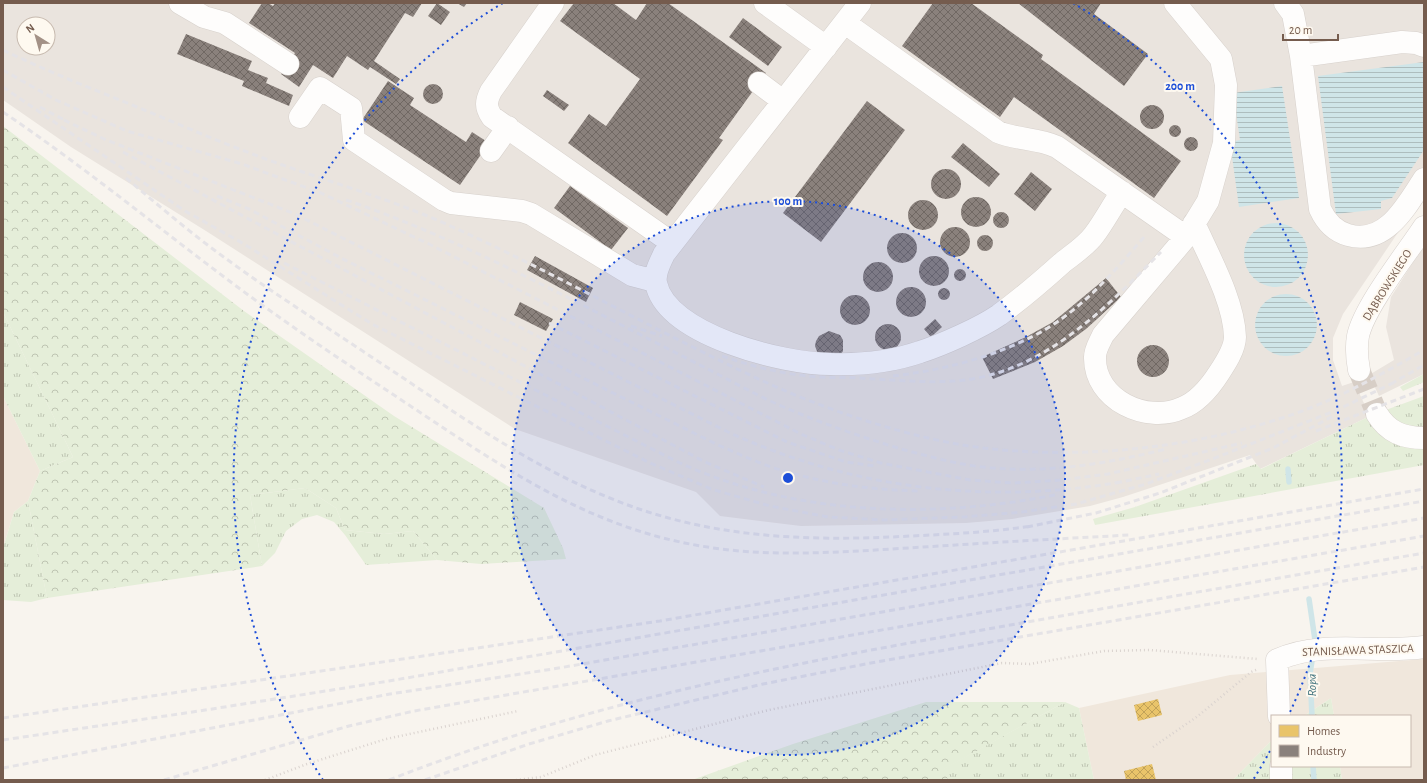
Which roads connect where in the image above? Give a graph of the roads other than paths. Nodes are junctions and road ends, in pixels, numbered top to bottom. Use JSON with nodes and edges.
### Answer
{"nodes":[{"id":1,"x":180,"y":3,"type":"edge"},
{"id":2,"x":553,"y":3,"type":"edge"},
{"id":3,"x":766,"y":3,"type":"edge"},
{"id":4,"x":860,"y":3,"type":"edge"},
{"id":5,"x":1175,"y":3,"type":"edge"},
{"id":6,"x":1285,"y":3,"type":"edge"},
{"id":7,"x":209,"y":10,"type":"edge"},
{"id":8,"x":845,"y":24,"type":"junction"},
{"id":9,"x":1424,"y":46,"type":"edge"},
{"id":10,"x":826,"y":47,"type":"junction"},
{"id":11,"x":1301,"y":56,"type":"junction"},
{"id":12,"x":288,"y":64,"type":"dead end"},
{"id":13,"x":759,"y":84,"type":"dead end"},
{"id":14,"x":783,"y":101,"type":"junction"},
{"id":15,"x":300,"y":117,"type":"dead end"},
{"id":16,"x":508,"y":128,"type":"junction"},
{"id":17,"x":491,"y":151,"type":"dead end"},
{"id":18,"x":1424,"y":179,"type":"edge"},
{"id":19,"x":1122,"y":192,"type":"junction"},
{"id":20,"x":1424,"y":227,"type":"edge"},
{"id":21,"x":1190,"y":230,"type":"junction"},
{"id":22,"x":672,"y":242,"type":"junction"},
{"id":23,"x":655,"y":281,"type":"junction"},
{"id":24,"x":1359,"y":370,"type":"tunnel mouth"},
{"id":25,"x":1377,"y":414,"type":"tunnel mouth"},
{"id":26,"x":1424,"y":438,"type":"edge"},
{"id":27,"x":1424,"y":647,"type":"edge"},
{"id":28,"x":1279,"y":715,"type":"edge"},
{"id":29,"x":1281,"y":767,"type":"edge"},
{"id":30,"x":1281,"y":780,"type":"edge"}],
"edges":[{"from":1,"to":7,"type":"street"},
{"from":2,"to":16,"type":"street"},
{"from":3,"to":10,"type":"street"},
{"from":4,"to":8,"type":"street"},
{"from":5,"to":21,"type":"street"},
{"from":6,"to":11,"type":"street"},
{"from":7,"to":12,"type":"street"},
{"from":8,"to":10,"type":"street"},
{"from":8,"to":19,"type":"street"},
{"from":9,"to":11,"type":"street"},
{"from":10,"to":14,"type":"street"},
{"from":11,"to":18,"type":"street"},
{"from":13,"to":14,"type":"street"},
{"from":14,"to":22,"type":"street"},
{"from":15,"to":23,"type":"street"},
{"from":16,"to":17,"type":"street"},
{"from":16,"to":22,"type":"street"},
{"from":19,"to":21,"type":"street"},
{"from":19,"to":23,"type":"street"},
{"from":20,"to":24,"type":"street","name":"DĄBROWSKIEGO"},
{"from":21,"to":21,"type":"street"},
{"from":22,"to":23,"type":"street"},
{"from":25,"to":26,"type":"street"},
{"from":27,"to":28,"type":"street","name":"STANISŁAWA STASZICA"},
{"from":29,"to":30,"type":"street"}]}
